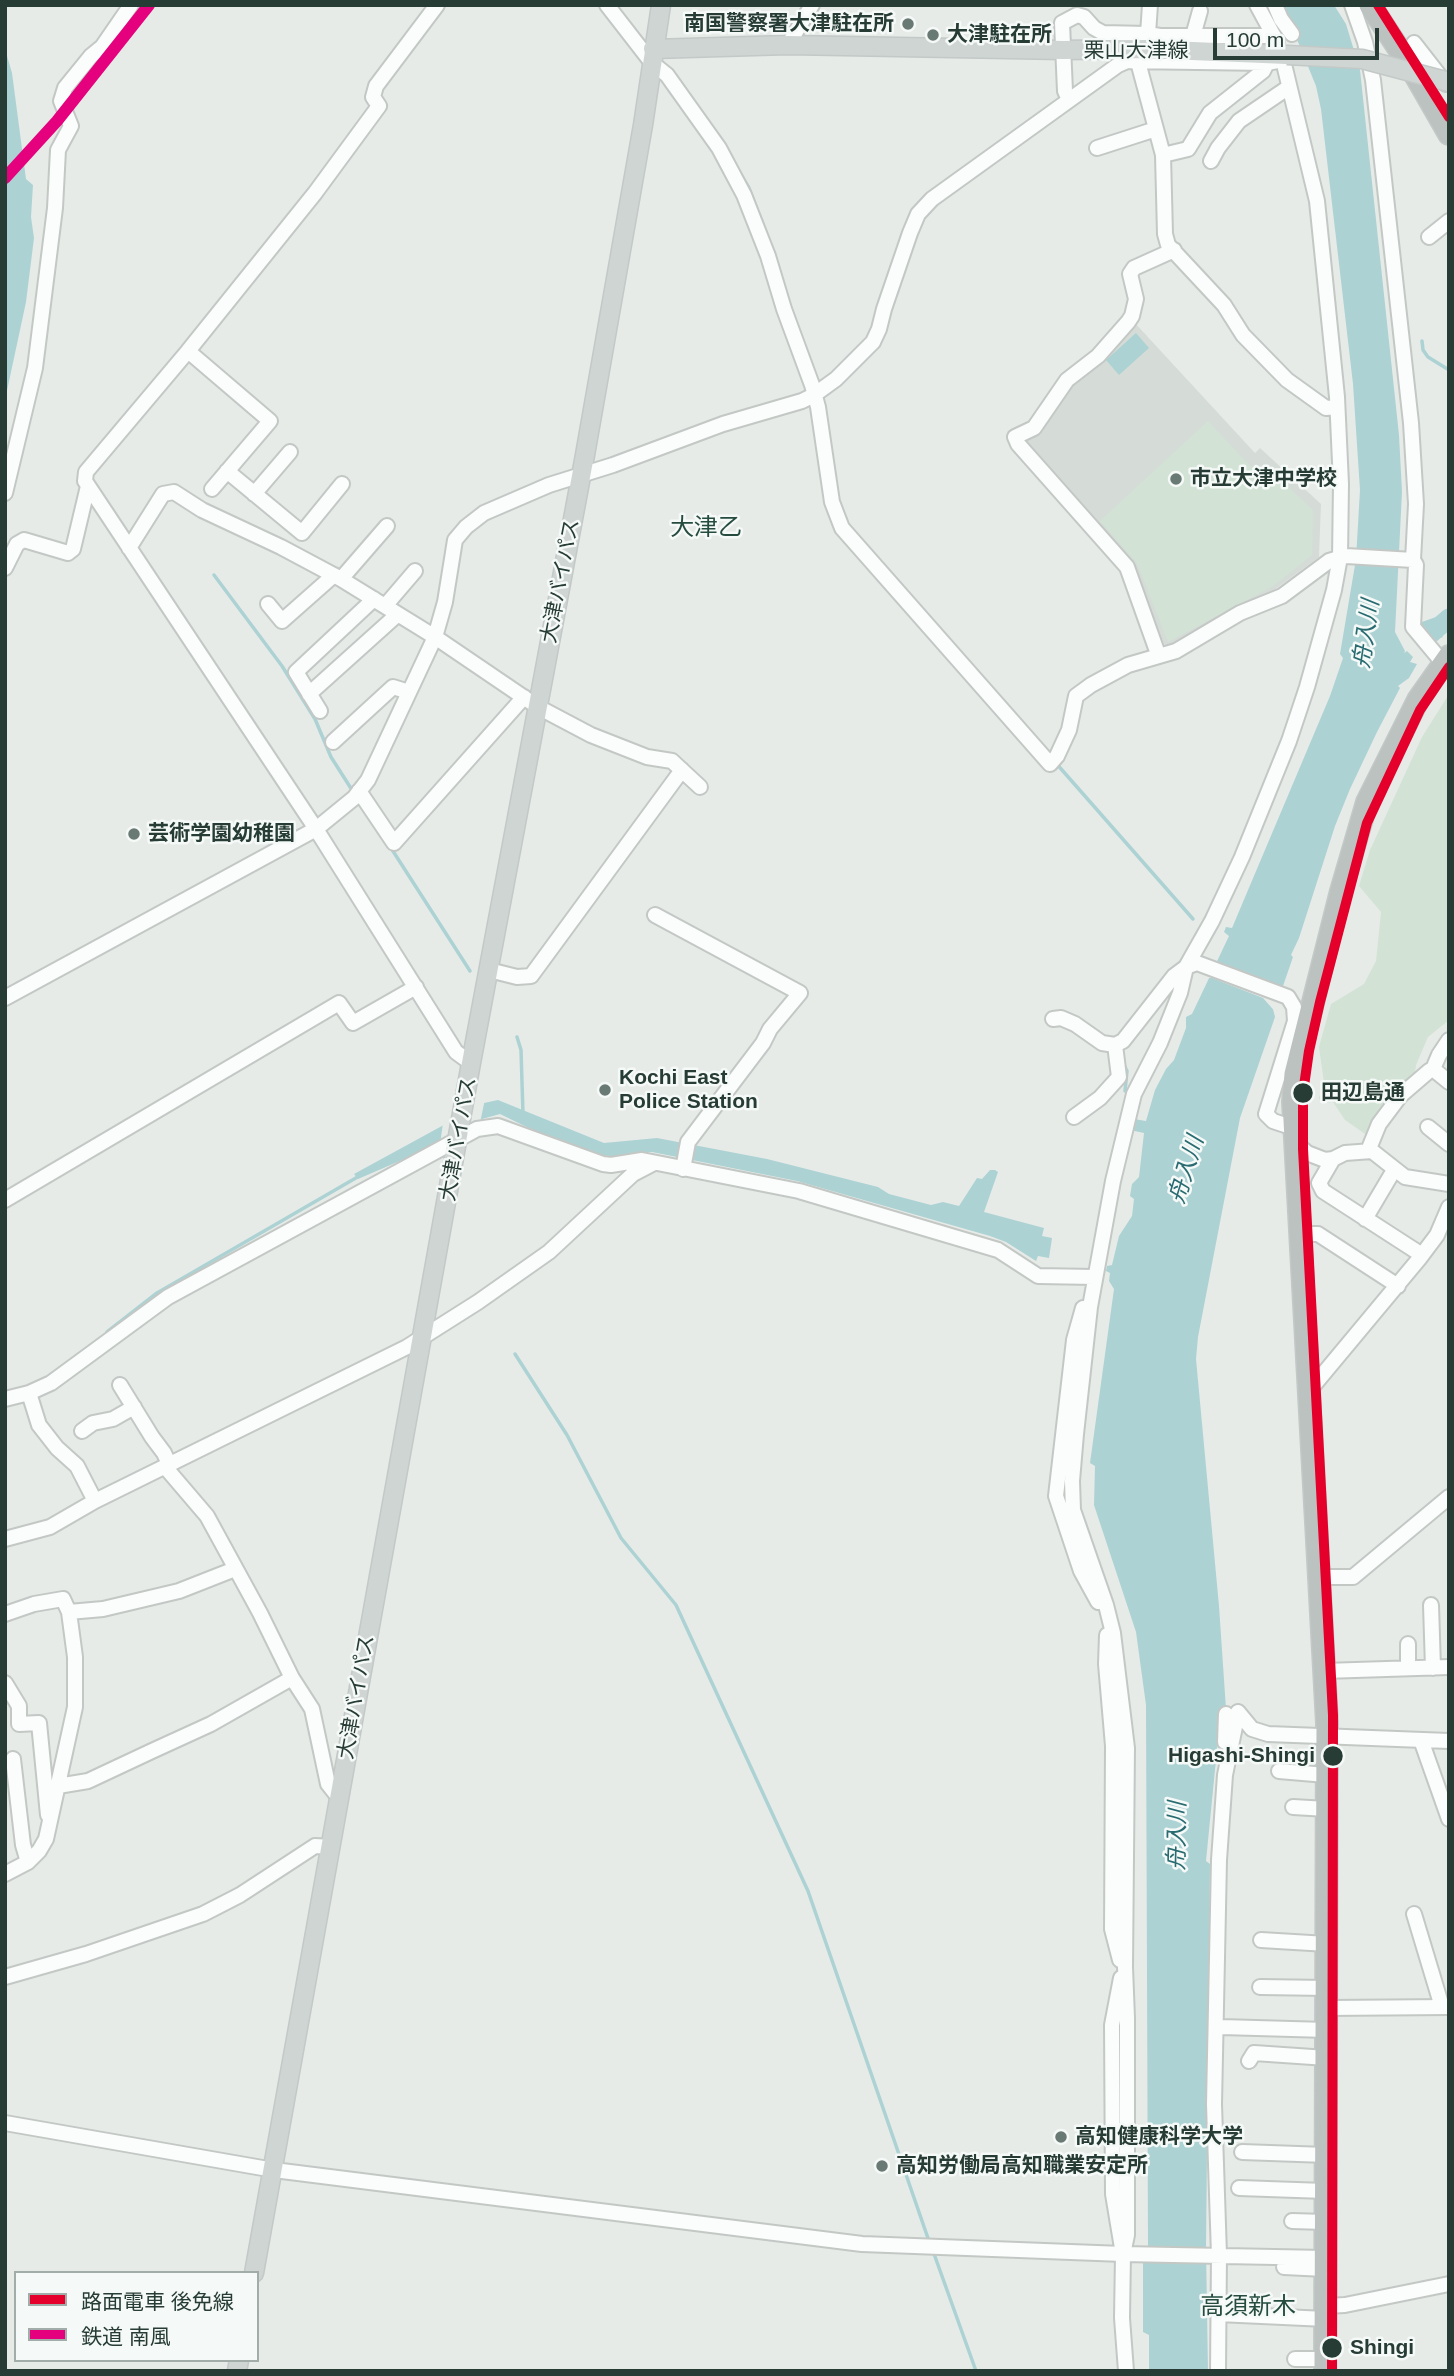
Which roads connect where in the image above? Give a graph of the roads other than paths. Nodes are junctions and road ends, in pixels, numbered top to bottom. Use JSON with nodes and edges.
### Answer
{"nodes":[{"id":1,"x":131,"y":5,"type":"edge"},
{"id":2,"x":437,"y":5,"type":"edge"},
{"id":3,"x":607,"y":5,"type":"edge"},
{"id":4,"x":661,"y":5,"type":"edge"},
{"id":5,"x":812,"y":5,"type":"edge"},
{"id":6,"x":1150,"y":5,"type":"edge"},
{"id":7,"x":1276,"y":5,"type":"edge"},
{"id":8,"x":1352,"y":5,"type":"edge"},
{"id":9,"x":1370,"y":5,"type":"edge"},
{"id":10,"x":1259,"y":7,"type":"edge"},
{"id":11,"x":1200,"y":11,"type":"dead end"},
{"id":12,"x":1148,"y":34,"type":"junction"},
{"id":13,"x":1292,"y":34,"type":"dead end"},
{"id":14,"x":1193,"y":36,"type":"junction"},
{"id":15,"x":1414,"y":43,"type":"dead end"},
{"id":16,"x":1279,"y":44,"type":"junction"},
{"id":17,"x":788,"y":45,"type":"junction"},
{"id":18,"x":1063,"y":50,"type":"junction"},
{"id":19,"x":653,"y":56,"type":"junction"},
{"id":20,"x":1138,"y":61,"type":"junction"},
{"id":21,"x":1267,"y":63,"type":"junction"},
{"id":22,"x":1449,"y":82,"type":"edge"},
{"id":23,"x":1289,"y":87,"type":"junction"},
{"id":24,"x":1449,"y":88,"type":"edge"},
{"id":25,"x":1069,"y":100,"type":"junction"},
{"id":26,"x":1444,"y":110,"type":"edge"},
{"id":27,"x":1156,"y":130,"type":"junction"},
{"id":28,"x":1449,"y":134,"type":"edge"},
{"id":29,"x":1097,"y":148,"type":"dead end"},
{"id":30,"x":1163,"y":155,"type":"junction"},
{"id":31,"x":1211,"y":161,"type":"dead end"},
{"id":32,"x":1449,"y":221,"type":"edge"},
{"id":33,"x":1429,"y":237,"type":"dead end"},
{"id":34,"x":1174,"y":250,"type":"junction"},
{"id":35,"x":188,"y":351,"type":"junction"},
{"id":36,"x":814,"y":395,"type":"junction"},
{"id":37,"x":1336,"y":407,"type":"junction"},
{"id":38,"x":290,"y":452,"type":"dead end"},
{"id":39,"x":9,"y":461,"type":"edge"},
{"id":40,"x":227,"y":471,"type":"junction"},
{"id":41,"x":581,"y":475,"type":"junction"},
{"id":42,"x":342,"y":484,"type":"dead end"},
{"id":43,"x":88,"y":486,"type":"junction"},
{"id":44,"x":212,"y":489,"type":"dead end"},
{"id":45,"x":5,"y":493,"type":"edge"},
{"id":46,"x":254,"y":494,"type":"junction"},
{"id":47,"x":387,"y":526,"type":"dead end"},
{"id":48,"x":129,"y":548,"type":"junction"},
{"id":49,"x":1343,"y":556,"type":"junction"},
{"id":50,"x":1411,"y":560,"type":"junction"},
{"id":51,"x":5,"y":568,"type":"edge"},
{"id":52,"x":415,"y":571,"type":"dead end"},
{"id":53,"x":337,"y":577,"type":"junction"},
{"id":54,"x":268,"y":604,"type":"dead end"},
{"id":55,"x":385,"y":606,"type":"junction"},
{"id":56,"x":435,"y":637,"type":"junction"},
{"id":57,"x":1158,"y":654,"type":"junction"},
{"id":58,"x":1446,"y":660,"type":"edge"},
{"id":59,"x":409,"y":692,"type":"junction"},
{"id":60,"x":309,"y":694,"type":"junction"},
{"id":61,"x":531,"y":702,"type":"junction"},
{"id":62,"x":320,"y":711,"type":"dead end"},
{"id":63,"x":333,"y":742,"type":"dead end"},
{"id":64,"x":682,"y":770,"type":"junction"},
{"id":65,"x":700,"y":787,"type":"dead end"},
{"id":66,"x":359,"y":792,"type":"junction"},
{"id":67,"x":316,"y":829,"type":"junction"},
{"id":68,"x":655,"y":915,"type":"dead end"},
{"id":69,"x":1191,"y":965,"type":"junction"},
{"id":70,"x":489,"y":970,"type":"junction"},
{"id":71,"x":416,"y":987,"type":"junction"},
{"id":72,"x":5,"y":998,"type":"edge"},
{"id":73,"x":1053,"y":1019,"type":"dead end"},
{"id":74,"x":1449,"y":1040,"type":"edge"},
{"id":75,"x":1115,"y":1045,"type":"junction"},
{"id":76,"x":471,"y":1063,"type":"junction"},
{"id":77,"x":1433,"y":1069,"type":"junction"},
{"id":78,"x":1449,"y":1082,"type":"edge"},
{"id":79,"x":1074,"y":1117,"type":"dead end"},
{"id":80,"x":1427,"y":1127,"type":"dead end"},
{"id":81,"x":1295,"y":1135,"type":"junction"},
{"id":82,"x":459,"y":1138,"type":"junction"},
{"id":83,"x":1449,"y":1144,"type":"edge"},
{"id":84,"x":1368,"y":1151,"type":"junction"},
{"id":85,"x":1333,"y":1159,"type":"junction"},
{"id":86,"x":654,"y":1163,"type":"junction"},
{"id":87,"x":684,"y":1165,"type":"junction"},
{"id":88,"x":1394,"y":1170,"type":"junction"},
{"id":89,"x":1449,"y":1184,"type":"edge"},
{"id":90,"x":1320,"y":1187,"type":"junction"},
{"id":91,"x":1298,"y":1190,"type":"junction"},
{"id":92,"x":5,"y":1200,"type":"edge"},
{"id":93,"x":1449,"y":1207,"type":"edge"},
{"id":94,"x":1365,"y":1219,"type":"junction"},
{"id":95,"x":1300,"y":1234,"type":"junction"},
{"id":96,"x":1422,"y":1255,"type":"junction"},
{"id":97,"x":1094,"y":1277,"type":"junction"},
{"id":98,"x":1398,"y":1286,"type":"junction"},
{"id":99,"x":424,"y":1337,"type":"junction"},
{"id":100,"x":120,"y":1385,"type":"dead end"},
{"id":101,"x":1309,"y":1391,"type":"junction"},
{"id":102,"x":29,"y":1394,"type":"junction"},
{"id":103,"x":5,"y":1399,"type":"edge"},
{"id":104,"x":134,"y":1407,"type":"junction"},
{"id":105,"x":82,"y":1431,"type":"dead end"},
{"id":106,"x":168,"y":1467,"type":"junction"},
{"id":107,"x":1449,"y":1497,"type":"edge"},
{"id":108,"x":95,"y":1502,"type":"junction"},
{"id":109,"x":5,"y":1539,"type":"edge"},
{"id":110,"x":235,"y":1569,"type":"junction"},
{"id":111,"x":1319,"y":1577,"type":"junction"},
{"id":112,"x":1432,"y":1605,"type":"dead end"},
{"id":113,"x":69,"y":1612,"type":"junction"},
{"id":114,"x":5,"y":1614,"type":"edge"},
{"id":115,"x":1408,"y":1644,"type":"dead end"},
{"id":116,"x":1449,"y":1667,"type":"edge"},
{"id":117,"x":1408,"y":1668,"type":"junction"},
{"id":118,"x":1433,"y":1668,"type":"junction"},
{"id":119,"x":1324,"y":1671,"type":"junction"},
{"id":120,"x":292,"y":1678,"type":"junction"},
{"id":121,"x":5,"y":1683,"type":"edge"},
{"id":122,"x":1226,"y":1714,"type":"dead end"},
{"id":123,"x":1326,"y":1735,"type":"junction"},
{"id":124,"x":1421,"y":1740,"type":"junction"},
{"id":125,"x":1449,"y":1741,"type":"edge"},
{"id":126,"x":13,"y":1759,"type":"dead end"},
{"id":127,"x":1279,"y":1770,"type":"dead end"},
{"id":128,"x":1225,"y":1775,"type":"junction"},
{"id":129,"x":1326,"y":1775,"type":"junction"},
{"id":130,"x":58,"y":1786,"type":"junction"},
{"id":131,"x":339,"y":1798,"type":"junction"},
{"id":132,"x":1293,"y":1807,"type":"dead end"},
{"id":133,"x":1326,"y":1809,"type":"junction"},
{"id":134,"x":1449,"y":1819,"type":"edge"},
{"id":135,"x":49,"y":1820,"type":"junction"},
{"id":136,"x":331,"y":1847,"type":"junction"},
{"id":137,"x":28,"y":1862,"type":"junction"},
{"id":138,"x":5,"y":1874,"type":"edge"},
{"id":139,"x":1414,"y":1914,"type":"dead end"},
{"id":140,"x":1261,"y":1940,"type":"dead end"},
{"id":141,"x":1327,"y":1944,"type":"junction"},
{"id":142,"x":5,"y":1977,"type":"edge"},
{"id":143,"x":1260,"y":1987,"type":"dead end"},
{"id":144,"x":1327,"y":1998,"type":"junction"},
{"id":145,"x":1446,"y":2007,"type":"edge"},
{"id":146,"x":1222,"y":2027,"type":"dead end"},
{"id":147,"x":1327,"y":2030,"type":"junction"},
{"id":148,"x":1326,"y":2058,"type":"junction"},
{"id":149,"x":1249,"y":2061,"type":"dead end"},
{"id":150,"x":5,"y":2123,"type":"edge"},
{"id":151,"x":1242,"y":2151,"type":"dead end"},
{"id":152,"x":1326,"y":2155,"type":"junction"},
{"id":153,"x":274,"y":2170,"type":"junction"},
{"id":154,"x":1239,"y":2188,"type":"dead end"},
{"id":155,"x":1325,"y":2191,"type":"junction"},
{"id":156,"x":1293,"y":2218,"type":"dead end"},
{"id":157,"x":1325,"y":2219,"type":"junction"},
{"id":158,"x":1126,"y":2254,"type":"junction"},
{"id":159,"x":1216,"y":2255,"type":"junction"},
{"id":160,"x":1325,"y":2264,"type":"junction"},
{"id":161,"x":1284,"y":2267,"type":"dead end"},
{"id":162,"x":254,"y":2271,"type":"edge"},
{"id":163,"x":1449,"y":2284,"type":"edge"},
{"id":164,"x":1326,"y":2313,"type":"junction"},
{"id":165,"x":1218,"y":2315,"type":"junction"},
{"id":166,"x":1295,"y":2359,"type":"dead end"},
{"id":167,"x":1325,"y":2365,"type":"edge"},
{"id":168,"x":1126,"y":2371,"type":"edge"},
{"id":169,"x":1217,"y":2371,"type":"edge"}],
"edges":[{"from":1,"to":39,"type":"street"},
{"from":2,"to":35,"type":"street"},
{"from":3,"to":19,"type":"street"},
{"from":4,"to":19,"type":"main road","name":"大津バイパス"},
{"from":5,"to":17,"type":"street"},
{"from":6,"to":12,"type":"street"},
{"from":7,"to":13,"type":"street"},
{"from":8,"to":50,"type":"street"},
{"from":9,"to":26,"type":"highway"},
{"from":10,"to":16,"type":"street"},
{"from":11,"to":14,"type":"street"},
{"from":12,"to":14,"type":"street"},
{"from":12,"to":18,"type":"street"},
{"from":14,"to":16,"type":"street"},
{"from":15,"to":24,"type":"street"},
{"from":16,"to":18,"type":"main road","name":"栗山大津線"},
{"from":16,"to":22,"type":"main road","name":"栗山大津線","bridge":true},
{"from":17,"to":18,"type":"main road","name":"栗山大津線"},
{"from":17,"to":19,"type":"main road","name":"栗山大津線"},
{"from":18,"to":25,"type":"street"},
{"from":19,"to":36,"type":"street"},
{"from":19,"to":41,"type":"main road","name":"大津バイパス"},
{"from":20,"to":21,"type":"street"},
{"from":20,"to":25,"type":"street"},
{"from":20,"to":27,"type":"street"},
{"from":21,"to":23,"type":"street"},
{"from":21,"to":30,"type":"street"},
{"from":23,"to":31,"type":"street"},
{"from":23,"to":37,"type":"street"},
{"from":25,"to":36,"type":"street"},
{"from":26,"to":28,"type":"highway"},
{"from":27,"to":29,"type":"street"},
{"from":27,"to":30,"type":"street"},
{"from":30,"to":34,"type":"street"},
{"from":32,"to":33,"type":"street"},
{"from":34,"to":37,"type":"street"},
{"from":34,"to":57,"type":"street"},
{"from":35,"to":40,"type":"street"},
{"from":35,"to":43,"type":"street"},
{"from":36,"to":41,"type":"street"},
{"from":36,"to":57,"type":"street"},
{"from":37,"to":49,"type":"street"},
{"from":38,"to":46,"type":"street"},
{"from":39,"to":45,"type":"street"},
{"from":40,"to":44,"type":"street"},
{"from":40,"to":46,"type":"street"},
{"from":41,"to":56,"type":"street"},
{"from":41,"to":61,"type":"main road","name":"大津バイパス"},
{"from":42,"to":46,"type":"street"},
{"from":43,"to":48,"type":"street"},
{"from":43,"to":51,"type":"street"},
{"from":47,"to":53,"type":"street"},
{"from":48,"to":53,"type":"street"},
{"from":48,"to":67,"type":"street"},
{"from":49,"to":50,"type":"street"},
{"from":49,"to":57,"type":"street"},
{"from":49,"to":69,"type":"street"},
{"from":50,"to":58,"type":"street"},
{"from":52,"to":55,"type":"street"},
{"from":53,"to":54,"type":"street"},
{"from":53,"to":55,"type":"street"},
{"from":55,"to":56,"type":"street"},
{"from":55,"to":60,"type":"street"},
{"from":55,"to":60,"type":"street"},
{"from":56,"to":59,"type":"street"},
{"from":56,"to":61,"type":"street"},
{"from":58,"to":81,"type":"highway"},
{"from":59,"to":63,"type":"street"},
{"from":59,"to":66,"type":"street"},
{"from":60,"to":62,"type":"street"},
{"from":61,"to":64,"type":"street"},
{"from":61,"to":66,"type":"street"},
{"from":61,"to":70,"type":"main road","name":"大津バイパス"},
{"from":64,"to":65,"type":"street"},
{"from":64,"to":70,"type":"street"},
{"from":66,"to":67,"type":"street"},
{"from":67,"to":71,"type":"street"},
{"from":67,"to":72,"type":"street"},
{"from":68,"to":87,"type":"street"},
{"from":69,"to":75,"type":"street"},
{"from":69,"to":81,"type":"street"},
{"from":69,"to":97,"type":"street"},
{"from":70,"to":76,"type":"main road","name":"大津バイパス"},
{"from":71,"to":76,"type":"street"},
{"from":71,"to":92,"type":"street"},
{"from":73,"to":75,"type":"street"},
{"from":74,"to":77,"type":"street"},
{"from":75,"to":79,"type":"street"},
{"from":76,"to":82,"type":"main road","name":"大津バイパス"},
{"from":77,"to":78,"type":"street"},
{"from":77,"to":84,"type":"street"},
{"from":80,"to":83,"type":"street"},
{"from":81,"to":85,"type":"street"},
{"from":81,"to":91,"type":"highway"},
{"from":82,"to":86,"type":"street"},
{"from":82,"to":99,"type":"main road","name":"大津バイパス"},
{"from":82,"to":102,"type":"street"},
{"from":84,"to":85,"type":"street"},
{"from":84,"to":88,"type":"street"},
{"from":85,"to":90,"type":"street"},
{"from":86,"to":87,"type":"street"},
{"from":86,"to":99,"type":"street"},
{"from":87,"to":97,"type":"street"},
{"from":88,"to":89,"type":"street"},
{"from":88,"to":94,"type":"street"},
{"from":90,"to":91,"type":"street"},
{"from":90,"to":94,"type":"street"},
{"from":91,"to":95,"type":"highway"},
{"from":93,"to":96,"type":"street"},
{"from":94,"to":96,"type":"street"},
{"from":95,"to":98,"type":"street"},
{"from":95,"to":101,"type":"highway"},
{"from":96,"to":98,"type":"street"},
{"from":97,"to":158,"type":"street"},
{"from":98,"to":101,"type":"street"},
{"from":99,"to":106,"type":"street"},
{"from":99,"to":131,"type":"main road","name":"大津バイパス"},
{"from":100,"to":104,"type":"street"},
{"from":101,"to":111,"type":"highway"},
{"from":102,"to":103,"type":"street"},
{"from":102,"to":108,"type":"street"},
{"from":104,"to":105,"type":"street"},
{"from":104,"to":106,"type":"street"},
{"from":106,"to":108,"type":"street"},
{"from":106,"to":110,"type":"street"},
{"from":107,"to":111,"type":"street"},
{"from":108,"to":109,"type":"street"},
{"from":110,"to":113,"type":"street"},
{"from":110,"to":120,"type":"street"},
{"from":111,"to":119,"type":"highway"},
{"from":112,"to":118,"type":"street"},
{"from":113,"to":114,"type":"street"},
{"from":113,"to":130,"type":"street"},
{"from":115,"to":117,"type":"street"},
{"from":116,"to":118,"type":"street"},
{"from":117,"to":118,"type":"street"},
{"from":117,"to":119,"type":"street"},
{"from":119,"to":123,"type":"highway"},
{"from":120,"to":130,"type":"street"},
{"from":120,"to":131,"type":"street"},
{"from":121,"to":135,"type":"street"},
{"from":122,"to":128,"type":"street"},
{"from":123,"to":124,"type":"street"},
{"from":123,"to":128,"type":"street"},
{"from":123,"to":129,"type":"highway"},
{"from":124,"to":125,"type":"street"},
{"from":124,"to":134,"type":"street"},
{"from":126,"to":137,"type":"street"},
{"from":127,"to":129,"type":"street"},
{"from":128,"to":159,"type":"street"},
{"from":129,"to":133,"type":"highway"},
{"from":130,"to":135,"type":"street"},
{"from":131,"to":136,"type":"main road","name":"大津バイパス"},
{"from":132,"to":133,"type":"street"},
{"from":133,"to":141,"type":"highway"},
{"from":135,"to":137,"type":"street"},
{"from":136,"to":142,"type":"street"},
{"from":136,"to":153,"type":"main road","name":"大津バイパス"},
{"from":137,"to":138,"type":"street"},
{"from":139,"to":145,"type":"street"},
{"from":140,"to":141,"type":"street"},
{"from":141,"to":144,"type":"highway"},
{"from":143,"to":144,"type":"street"},
{"from":144,"to":145,"type":"street"},
{"from":144,"to":147,"type":"highway"},
{"from":146,"to":147,"type":"street"},
{"from":147,"to":148,"type":"highway"},
{"from":148,"to":149,"type":"street"},
{"from":148,"to":152,"type":"highway"},
{"from":150,"to":153,"type":"street"},
{"from":151,"to":152,"type":"street"},
{"from":152,"to":155,"type":"highway"},
{"from":153,"to":158,"type":"street"},
{"from":153,"to":162,"type":"main road","name":"大津バイパス"},
{"from":154,"to":155,"type":"street"},
{"from":155,"to":157,"type":"highway"},
{"from":156,"to":157,"type":"street"},
{"from":157,"to":160,"type":"highway"},
{"from":158,"to":159,"type":"street"},
{"from":158,"to":168,"type":"street"},
{"from":159,"to":160,"type":"street"},
{"from":159,"to":165,"type":"street"},
{"from":160,"to":161,"type":"street"},
{"from":160,"to":164,"type":"highway"},
{"from":163,"to":164,"type":"street"},
{"from":164,"to":165,"type":"street"},
{"from":164,"to":167,"type":"highway"},
{"from":165,"to":169,"type":"street"},
{"from":166,"to":167,"type":"street"}]}
